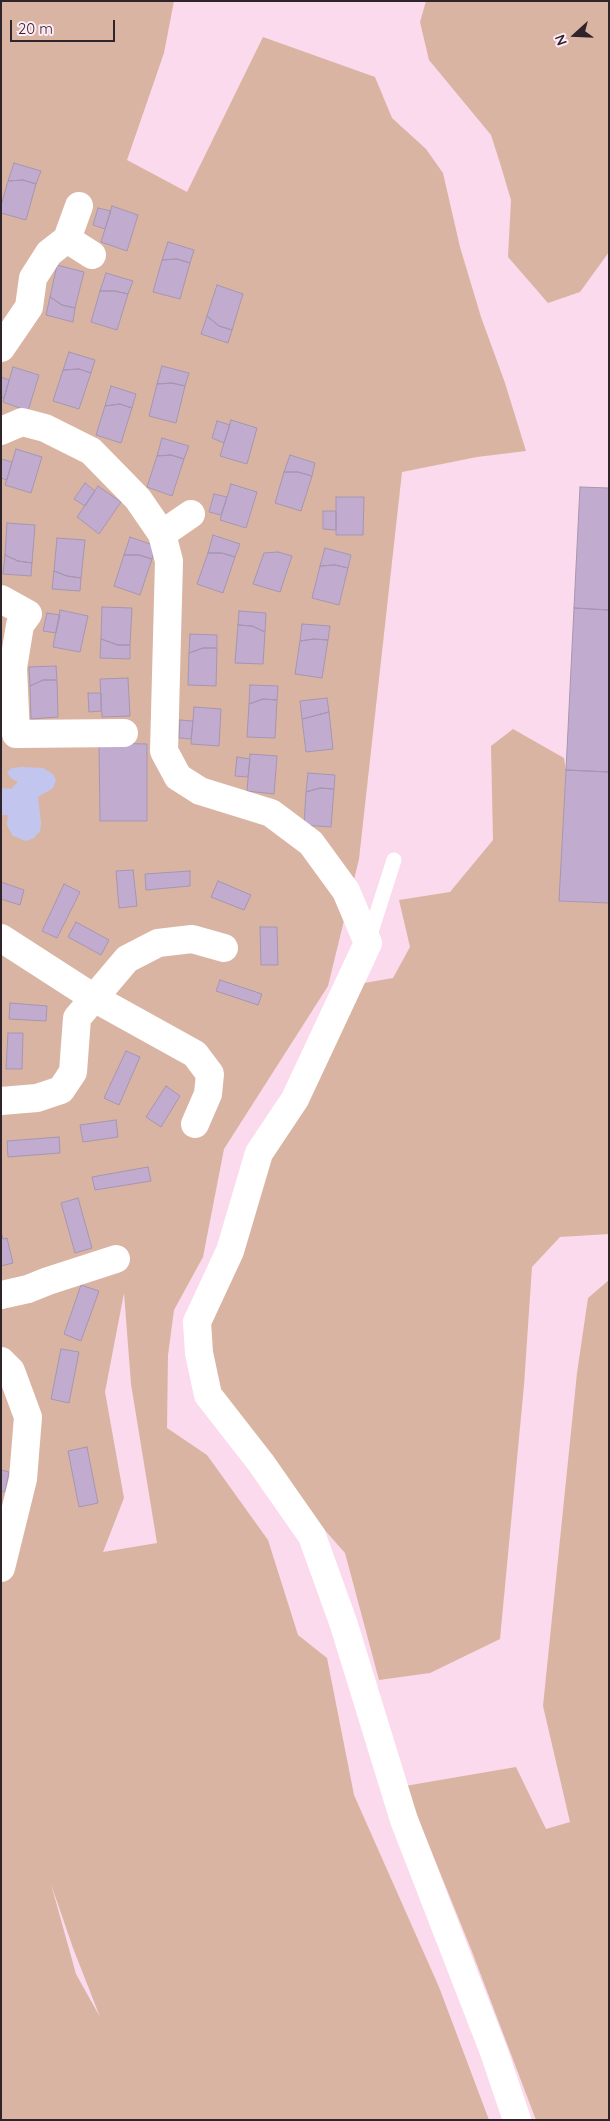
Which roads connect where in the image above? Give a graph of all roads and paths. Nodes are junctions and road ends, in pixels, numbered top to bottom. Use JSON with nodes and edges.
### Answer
{"nodes":[{"id":1,"x":79,"y":206,"type":"dead end"},
{"id":2,"x":67,"y":239,"type":"junction"},
{"id":3,"x":92,"y":255,"type":"dead end"},
{"id":4,"x":1,"y":348,"type":"edge"},
{"id":5,"x":1,"y":431,"type":"edge"},
{"id":6,"x":191,"y":514,"type":"dead end"},
{"id":7,"x":162,"y":534,"type":"junction"},
{"id":8,"x":1,"y":599,"type":"edge"},
{"id":9,"x":124,"y":733,"type":"dead end"},
{"id":10,"x":394,"y":860,"type":"dead end"},
{"id":11,"x":1,"y":938,"type":"edge"},
{"id":12,"x":368,"y":943,"type":"junction"},
{"id":13,"x":224,"y":948,"type":"dead end"},
{"id":14,"x":94,"y":998,"type":"junction"},
{"id":15,"x":1,"y":1101,"type":"edge"},
{"id":16,"x":196,"y":1124,"type":"dead end"},
{"id":17,"x":116,"y":1259,"type":"dead end"},
{"id":18,"x":1,"y":1294,"type":"edge"},
{"id":19,"x":1,"y":1360,"type":"edge"},
{"id":20,"x":1,"y":1568,"type":"edge"},
{"id":21,"x":517,"y":2120,"type":"edge"}],
"edges":[{"from":1,"to":2,"type":"street"},
{"from":2,"to":3,"type":"street"},
{"from":2,"to":4,"type":"street"},
{"from":5,"to":7,"type":"street"},
{"from":6,"to":7,"type":"street"},
{"from":7,"to":12,"type":"street"},
{"from":8,"to":9,"type":"street"},
{"from":10,"to":12,"type":"lane"},
{"from":11,"to":14,"type":"street"},
{"from":12,"to":21,"type":"street"},
{"from":13,"to":14,"type":"street"},
{"from":14,"to":15,"type":"street"},
{"from":14,"to":16,"type":"street"},
{"from":17,"to":18,"type":"street"},
{"from":19,"to":20,"type":"street"}]}
